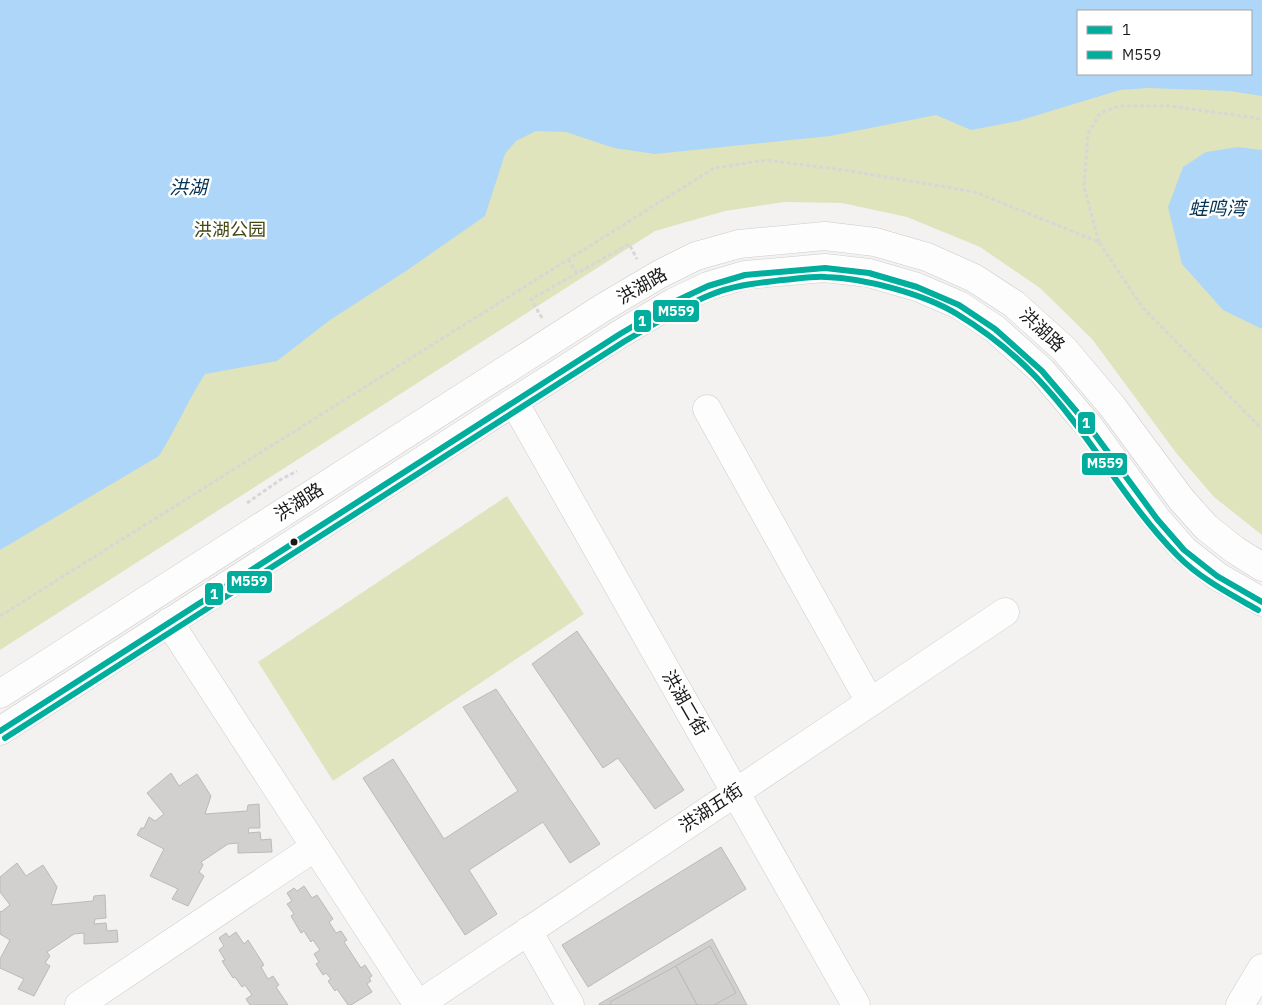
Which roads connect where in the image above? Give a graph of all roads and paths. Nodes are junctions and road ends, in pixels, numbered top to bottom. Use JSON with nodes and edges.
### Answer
{"nodes":[{"id":1,"x":1262,"y":119,"type":"edge"},
{"id":2,"x":1099,"y":242,"type":"dead end"},
{"id":3,"x":568,"y":259,"type":"dead end"},
{"id":4,"x":633,"y":265,"type":"dead end"},
{"id":5,"x":576,"y":272,"type":"junction"},
{"id":6,"x":544,"y":321,"type":"dead end"},
{"id":7,"x":514,"y":402,"type":"junction"},
{"id":8,"x":707,"y":409,"type":"dead end"},
{"id":9,"x":304,"y":467,"type":"dead end"},
{"id":10,"x":247,"y":503,"type":"dead end"},
{"id":11,"x":1262,"y":567,"type":"edge"},
{"id":12,"x":1262,"y":602,"type":"edge"},
{"id":13,"x":1005,"y":612,"type":"dead end"},
{"id":14,"x":169,"y":622,"type":"junction"},
{"id":15,"x":0,"y":694,"type":"edge"},
{"id":16,"x":870,"y":702,"type":"junction"},
{"id":17,"x":0,"y":731,"type":"edge"},
{"id":18,"x":735,"y":792,"type":"junction"},
{"id":19,"x":315,"y":847,"type":"junction"},
{"id":20,"x":528,"y":931,"type":"junction"},
{"id":21,"x":1262,"y":968,"type":"edge"},
{"id":22,"x":79,"y":1005,"type":"edge"},
{"id":23,"x":418,"y":1005,"type":"edge"},
{"id":24,"x":570,"y":1005,"type":"edge"},
{"id":25,"x":856,"y":1005,"type":"edge"},
{"id":26,"x":1240,"y":1005,"type":"edge"}],
"edges":[{"from":1,"to":2,"type":"path"},
{"from":3,"to":5,"type":"path"},
{"from":4,"to":5,"type":"path"},
{"from":5,"to":6,"type":"path"},
{"from":7,"to":12,"type":"street","name":"洪湖路"},
{"from":7,"to":14,"type":"street","name":"洪湖路"},
{"from":7,"to":18,"type":"street","name":"洪湖二街"},
{"from":8,"to":16,"type":"street"},
{"from":9,"to":10,"type":"path"},
{"from":11,"to":15,"type":"street","name":"洪湖路"},
{"from":13,"to":16,"type":"street","name":"洪湖五街"},
{"from":14,"to":17,"type":"street","name":"洪湖路"},
{"from":14,"to":19,"type":"street"},
{"from":16,"to":18,"type":"street","name":"洪湖五街"},
{"from":18,"to":20,"type":"street","name":"洪湖五街"},
{"from":18,"to":25,"type":"street","name":"洪湖二街"},
{"from":19,"to":22,"type":"street"},
{"from":19,"to":23,"type":"street"},
{"from":20,"to":23,"type":"street","name":"洪湖五街"},
{"from":20,"to":24,"type":"street"},
{"from":21,"to":26,"type":"street"}]}
